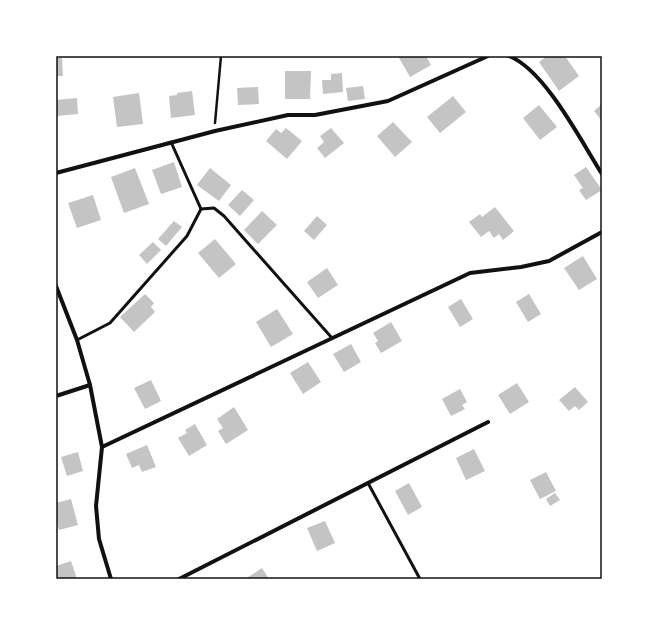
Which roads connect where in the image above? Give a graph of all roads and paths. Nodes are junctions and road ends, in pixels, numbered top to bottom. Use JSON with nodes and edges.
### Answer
{"nodes":[{"id":1,"x":220,"y":56,"type":"edge"},
{"id":2,"x":488,"y":56,"type":"edge"},
{"id":3,"x":509,"y":56,"type":"edge"},
{"id":4,"x":215,"y":131,"type":"junction"},
{"id":5,"x":171,"y":142,"type":"junction"},
{"id":6,"x":56,"y":173,"type":"edge"},
{"id":7,"x":602,"y":174,"type":"edge"},
{"id":8,"x":201,"y":209,"type":"junction"},
{"id":9,"x":602,"y":232,"type":"edge"},
{"id":10,"x":56,"y":286,"type":"edge"},
{"id":11,"x":332,"y":338,"type":"junction"},
{"id":12,"x":77,"y":340,"type":"junction"},
{"id":13,"x":90,"y":385,"type":"junction"},
{"id":14,"x":56,"y":396,"type":"edge"},
{"id":15,"x":488,"y":422,"type":"dead end"},
{"id":16,"x":102,"y":447,"type":"junction"},
{"id":17,"x":368,"y":483,"type":"junction"},
{"id":18,"x":111,"y":579,"type":"edge"},
{"id":19,"x":179,"y":579,"type":"edge"},
{"id":20,"x":420,"y":579,"type":"edge"}],
"edges":[{"from":1,"to":4,"type":"path"},
{"from":2,"to":4,"type":"street"},
{"from":3,"to":7,"type":"street"},
{"from":4,"to":5,"type":"street"},
{"from":5,"to":6,"type":"street"},
{"from":5,"to":8,"type":"lane"},
{"from":8,"to":11,"type":"lane"},
{"from":8,"to":12,"type":"lane"},
{"from":9,"to":11,"type":"street"},
{"from":10,"to":12,"type":"street"},
{"from":11,"to":16,"type":"street"},
{"from":12,"to":13,"type":"street"},
{"from":13,"to":14,"type":"street"},
{"from":13,"to":16,"type":"street"},
{"from":15,"to":17,"type":"street"},
{"from":16,"to":18,"type":"street"},
{"from":17,"to":19,"type":"street"},
{"from":17,"to":20,"type":"lane"}]}
